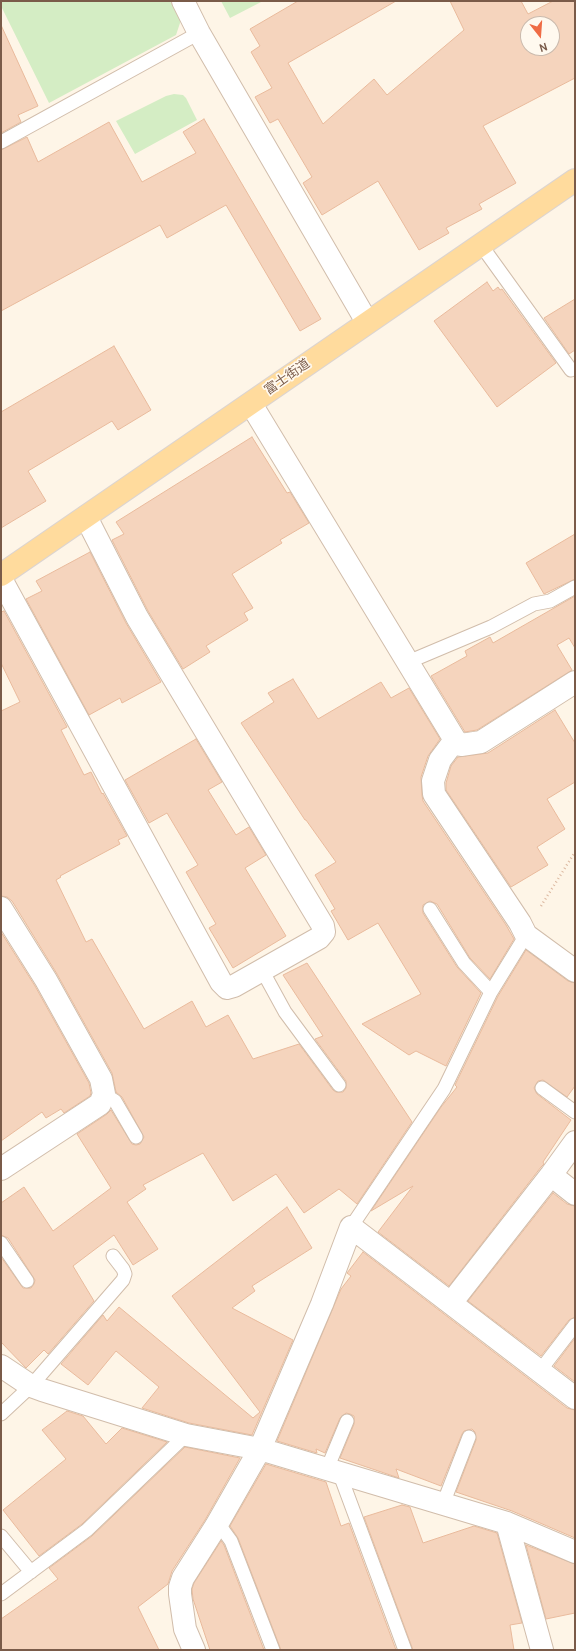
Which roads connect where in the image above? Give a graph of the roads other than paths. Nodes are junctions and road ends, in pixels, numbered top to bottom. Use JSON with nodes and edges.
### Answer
{"nodes":[{"id":1,"x":183,"y":1,"type":"edge"},
{"id":2,"x":199,"y":33,"type":"junction"},
{"id":3,"x":1,"y":142,"type":"edge"},
{"id":4,"x":575,"y":180,"type":"edge"},
{"id":5,"x":481,"y":245,"type":"junction"},
{"id":6,"x":368,"y":322,"type":"junction"},
{"id":7,"x":570,"y":370,"type":"dead end"},
{"id":8,"x":250,"y":404,"type":"junction"},
{"id":9,"x":86,"y":518,"type":"junction"},
{"id":10,"x":1,"y":576,"type":"edge"},
{"id":11,"x":1,"y":579,"type":"edge"},
{"id":12,"x":575,"y":587,"type":"edge"},
{"id":13,"x":408,"y":662,"type":"junction"},
{"id":14,"x":575,"y":682,"type":"edge"},
{"id":15,"x":455,"y":740,"type":"junction"},
{"id":16,"x":1,"y":908,"type":"edge"},
{"id":17,"x":430,"y":909,"type":"dead end"},
{"id":18,"x":525,"y":933,"type":"junction"},
{"id":19,"x":262,"y":970,"type":"junction"},
{"id":20,"x":575,"y":971,"type":"edge"},
{"id":21,"x":491,"y":992,"type":"junction"},
{"id":22,"x":339,"y":1085,"type":"dead end"},
{"id":23,"x":542,"y":1088,"type":"dead end"},
{"id":24,"x":104,"y":1094,"type":"junction"},
{"id":25,"x":575,"y":1112,"type":"edge"},
{"id":26,"x":136,"y":1137,"type":"dead end"},
{"id":27,"x":575,"y":1142,"type":"edge"},
{"id":28,"x":1,"y":1169,"type":"edge"},
{"id":29,"x":551,"y":1175,"type":"junction"},
{"id":30,"x":575,"y":1194,"type":"edge"},
{"id":31,"x":351,"y":1228,"type":"junction"},
{"id":32,"x":1,"y":1243,"type":"edge"},
{"id":33,"x":112,"y":1256,"type":"dead end"},
{"id":34,"x":27,"y":1281,"type":"dead end"},
{"id":35,"x":451,"y":1303,"type":"junction"},
{"id":36,"x":575,"y":1325,"type":"edge"},
{"id":37,"x":1,"y":1366,"type":"edge"},
{"id":38,"x":539,"y":1372,"type":"junction"},
{"id":39,"x":31,"y":1386,"type":"junction"},
{"id":40,"x":575,"y":1398,"type":"edge"},
{"id":41,"x":1,"y":1414,"type":"edge"},
{"id":42,"x":347,"y":1421,"type":"dead end"},
{"id":43,"x":186,"y":1435,"type":"junction"},
{"id":44,"x":469,"y":1437,"type":"dead end"},
{"id":45,"x":260,"y":1449,"type":"junction"},
{"id":46,"x":333,"y":1471,"type":"junction"},
{"id":47,"x":443,"y":1504,"type":"junction"},
{"id":48,"x":507,"y":1523,"type":"junction"},
{"id":49,"x":216,"y":1526,"type":"junction"},
{"id":50,"x":1,"y":1536,"type":"edge"},
{"id":51,"x":575,"y":1552,"type":"edge"},
{"id":52,"x":30,"y":1572,"type":"junction"},
{"id":53,"x":1,"y":1594,"type":"edge"},
{"id":54,"x":194,"y":1650,"type":"edge"},
{"id":55,"x":273,"y":1650,"type":"edge"},
{"id":56,"x":405,"y":1650,"type":"edge"},
{"id":57,"x":542,"y":1650,"type":"edge"}],
"edges":[{"from":1,"to":2,"type":"street"},
{"from":2,"to":3,"type":"lane"},
{"from":2,"to":6,"type":"street"},
{"from":4,"to":5,"type":"main road","name":"富士街道"},
{"from":5,"to":6,"type":"main road","name":"富士街道"},
{"from":5,"to":7,"type":"lane"},
{"from":6,"to":8,"type":"main road","name":"富士街道"},
{"from":8,"to":9,"type":"main road","name":"富士街道"},
{"from":8,"to":13,"type":"street"},
{"from":9,"to":10,"type":"main road","name":"富士街道"},
{"from":9,"to":19,"type":"street"},
{"from":11,"to":19,"type":"street"},
{"from":12,"to":13,"type":"lane"},
{"from":13,"to":15,"type":"street"},
{"from":14,"to":15,"type":"street"},
{"from":15,"to":18,"type":"street"},
{"from":16,"to":24,"type":"street"},
{"from":17,"to":21,"type":"lane"},
{"from":18,"to":20,"type":"street"},
{"from":18,"to":21,"type":"lane"},
{"from":19,"to":22,"type":"lane"},
{"from":21,"to":31,"type":"lane"},
{"from":23,"to":25,"type":"lane"},
{"from":24,"to":26,"type":"lane"},
{"from":24,"to":28,"type":"street"},
{"from":27,"to":29,"type":"street"},
{"from":29,"to":30,"type":"street"},
{"from":29,"to":35,"type":"street"},
{"from":31,"to":35,"type":"street"},
{"from":31,"to":45,"type":"street"},
{"from":32,"to":34,"type":"lane"},
{"from":33,"to":39,"type":"lane"},
{"from":35,"to":38,"type":"street"},
{"from":36,"to":38,"type":"lane"},
{"from":37,"to":39,"type":"street"},
{"from":38,"to":40,"type":"street"},
{"from":39,"to":41,"type":"lane"},
{"from":39,"to":43,"type":"street"},
{"from":42,"to":46,"type":"lane"},
{"from":43,"to":45,"type":"street"},
{"from":43,"to":52,"type":"lane"},
{"from":44,"to":47,"type":"lane"},
{"from":45,"to":46,"type":"street"},
{"from":45,"to":49,"type":"street"},
{"from":46,"to":47,"type":"street"},
{"from":46,"to":56,"type":"lane"},
{"from":47,"to":48,"type":"street"},
{"from":48,"to":51,"type":"street"},
{"from":48,"to":57,"type":"street"},
{"from":49,"to":54,"type":"street"},
{"from":49,"to":55,"type":"lane"},
{"from":50,"to":52,"type":"lane"},
{"from":52,"to":53,"type":"lane"}]}
